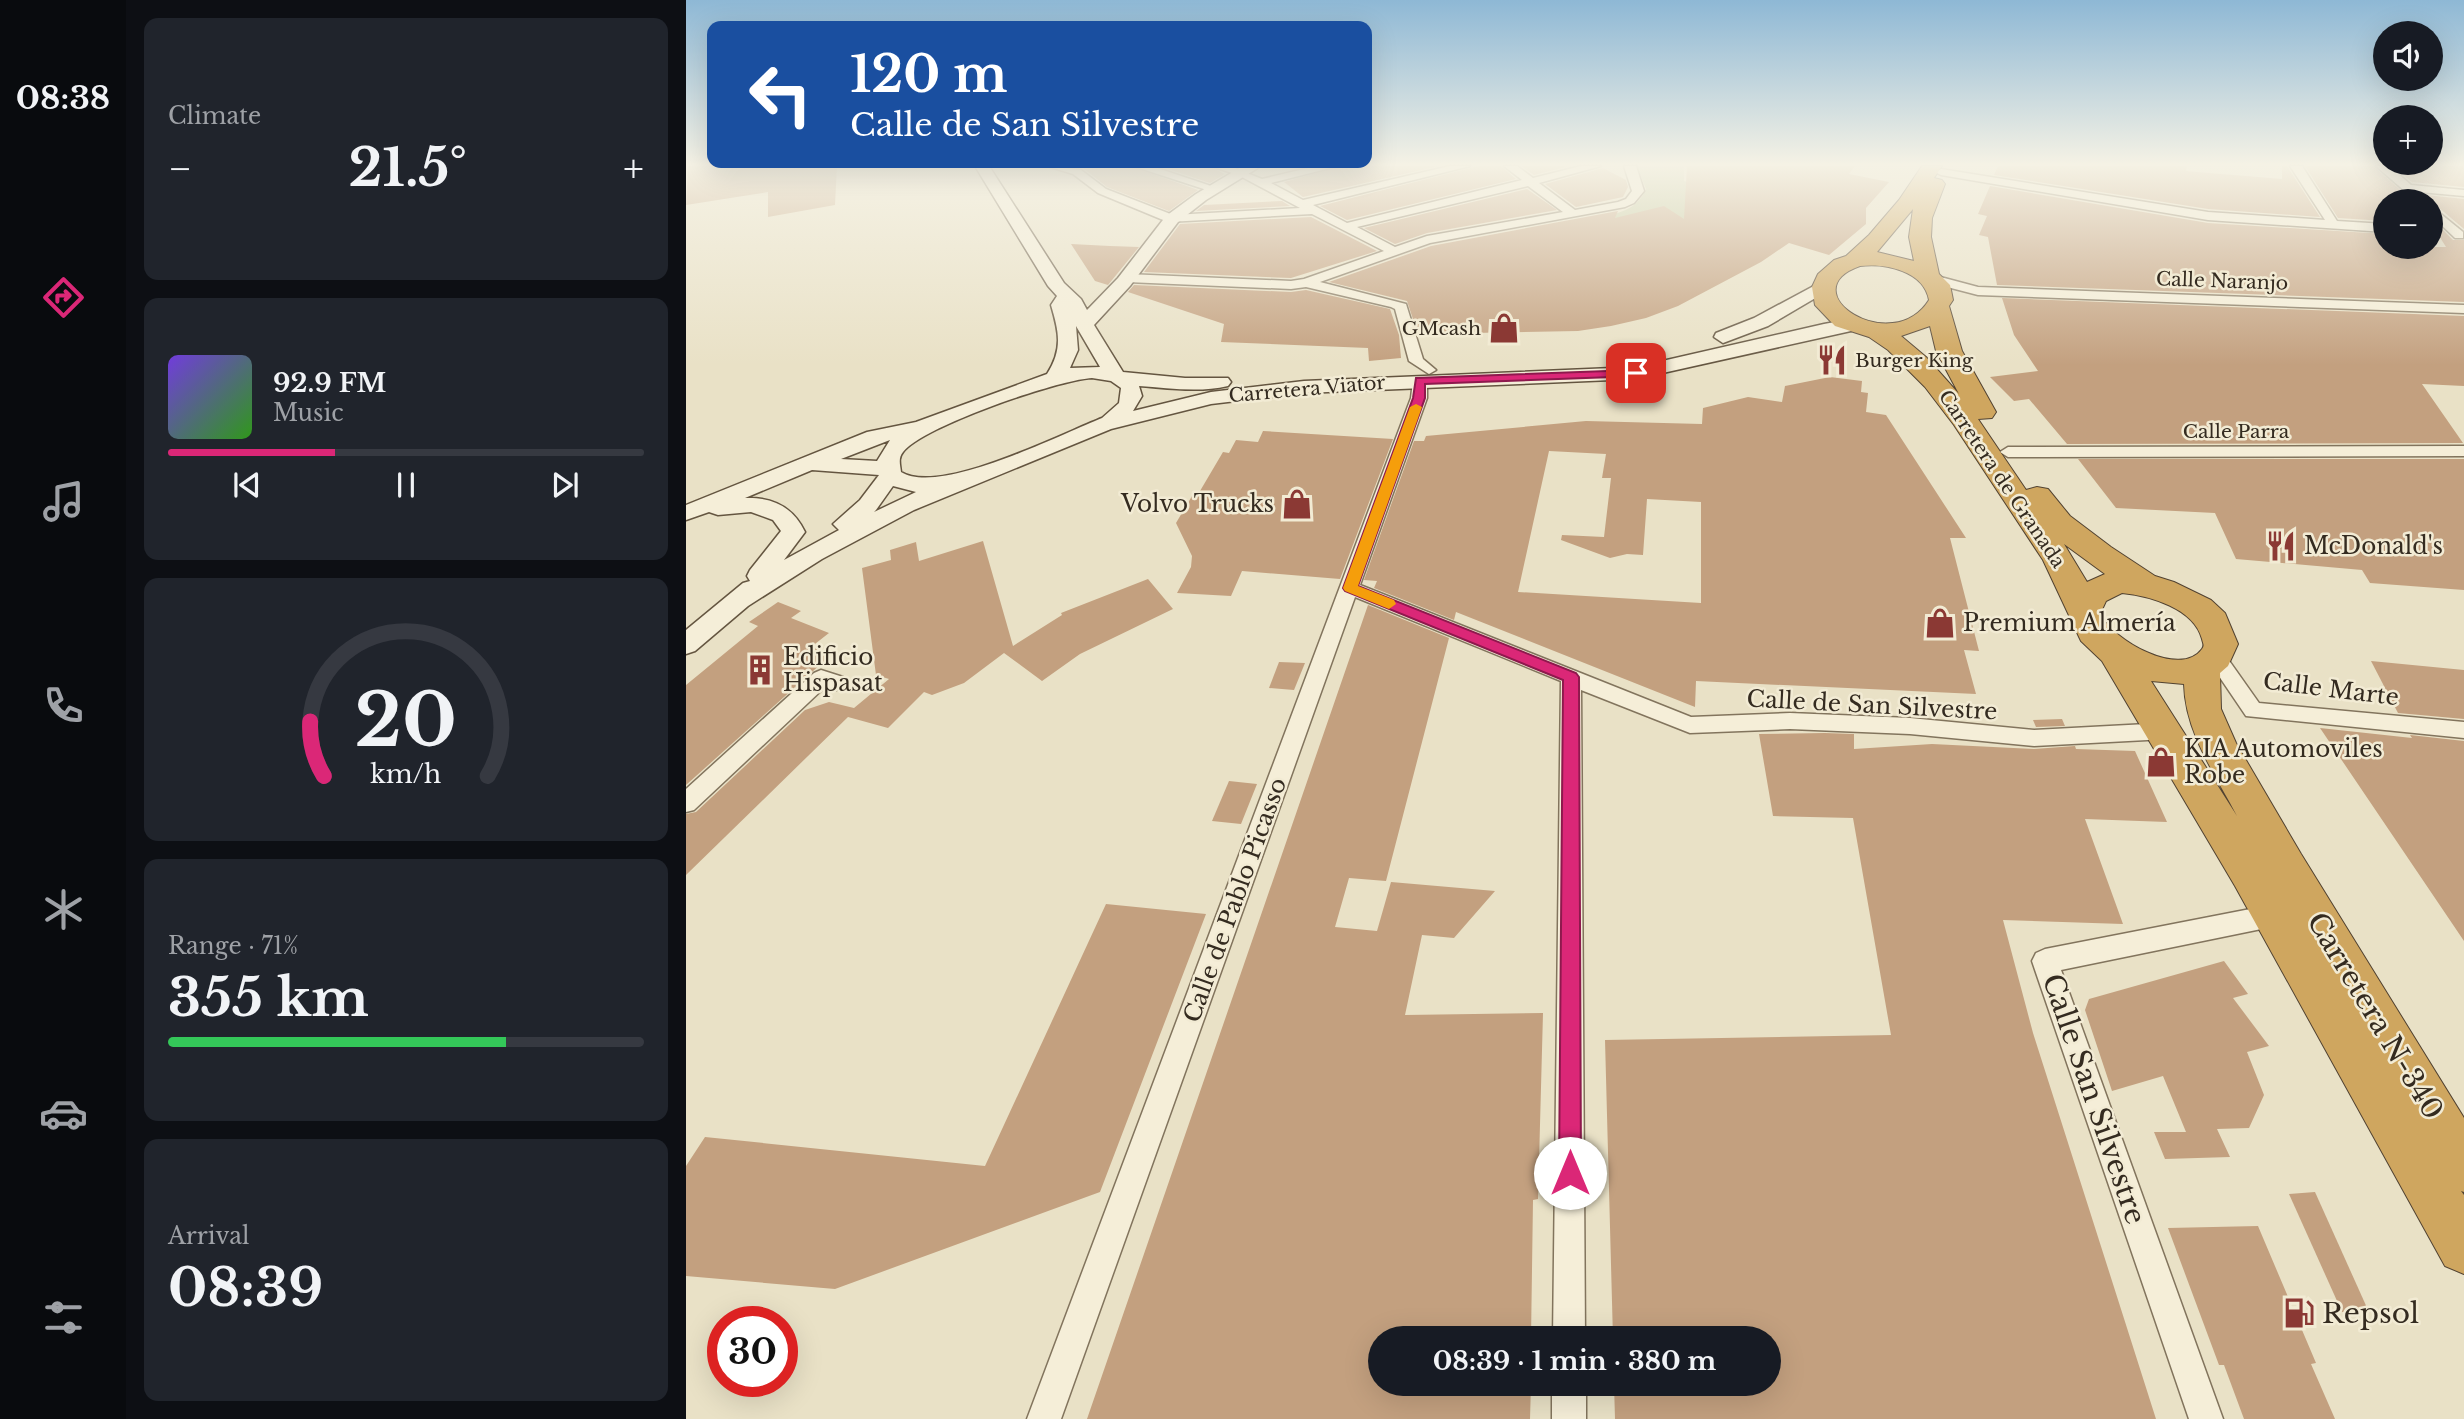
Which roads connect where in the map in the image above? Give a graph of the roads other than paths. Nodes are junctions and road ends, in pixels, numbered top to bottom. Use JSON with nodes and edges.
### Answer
{"nodes":[{"id":1,"x":1023,"y":232,"type":"edge"},
{"id":2,"x":1041,"y":232,"type":"edge"},
{"id":3,"x":1162,"y":232,"type":"edge"},
{"id":4,"x":1359,"y":232,"type":"edge"},
{"id":5,"x":1471,"y":232,"type":"edge"},
{"id":6,"x":1884,"y":232,"type":"edge"},
{"id":7,"x":1922,"y":232,"type":"edge"},
{"id":8,"x":2443,"y":233,"type":"edge"},
{"id":9,"x":2462,"y":235,"type":"edge"},
{"id":10,"x":1392,"y":251,"type":"junction"},
{"id":11,"x":1854,"y":261,"type":"junction"},
{"id":12,"x":1125,"y":280,"type":"junction"},
{"id":13,"x":1306,"y":283,"type":"junction"},
{"id":14,"x":1823,"y":286,"type":"junction"},
{"id":15,"x":1078,"y":290,"type":"junction"},
{"id":16,"x":1935,"y":290,"type":"junction"},
{"id":17,"x":1978,"y":291,"type":"junction"},
{"id":18,"x":2464,"y":309,"type":"edge"},
{"id":19,"x":1084,"y":324,"type":"junction"},
{"id":20,"x":1863,"y":327,"type":"junction"},
{"id":21,"x":1424,"y":375,"type":"junction"},
{"id":22,"x":1119,"y":376,"type":"junction"},
{"id":23,"x":1054,"y":378,"type":"junction"},
{"id":24,"x":934,"y":423,"type":"junction"},
{"id":25,"x":1097,"y":428,"type":"junction"},
{"id":26,"x":2008,"y":452,"type":"junction"},
{"id":27,"x":2464,"y":452,"type":"edge"},
{"id":28,"x":889,"y":472,"type":"junction"},
{"id":29,"x":971,"y":478,"type":"junction"},
{"id":30,"x":741,"y":490,"type":"junction"},
{"id":31,"x":686,"y":514,"type":"edge"},
{"id":32,"x":2143,"y":583,"type":"junction"},
{"id":33,"x":1350,"y":588,"type":"junction"},
{"id":34,"x":739,"y":600,"type":"junction"},
{"id":35,"x":2085,"y":612,"type":"junction"},
{"id":36,"x":686,"y":644,"type":"edge"},
{"id":37,"x":2115,"y":653,"type":"junction"},
{"id":38,"x":2209,"y":662,"type":"junction"},
{"id":39,"x":1571,"y":677,"type":"junction"},
{"id":40,"x":836,"y":682,"type":"dead end"},
{"id":41,"x":2464,"y":730,"type":"edge"},
{"id":42,"x":2166,"y":731,"type":"junction"},
{"id":43,"x":686,"y":803,"type":"edge"},
{"id":44,"x":2292,"y":909,"type":"junction"},
{"id":45,"x":2446,"y":1107,"type":"edge"},
{"id":46,"x":2464,"y":1166,"type":"edge"},
{"id":47,"x":2464,"y":1247,"type":"edge"},
{"id":48,"x":1569,"y":1326,"type":"edge"},
{"id":49,"x":1569,"y":1396,"type":"edge"},
{"id":50,"x":1044,"y":1419,"type":"edge"},
{"id":51,"x":1569,"y":1419,"type":"edge"},
{"id":52,"x":2206,"y":1419,"type":"edge"}],
"edges":[{"from":1,"to":15,"type":"main road"},
{"from":2,"to":15,"type":"main road"},
{"from":3,"to":12,"type":"main road"},
{"from":4,"to":10,"type":"street"},
{"from":5,"to":10,"type":"street"},
{"from":6,"to":11,"type":"highway"},
{"from":7,"to":16,"type":"highway","name":"Carretera de Granada"},
{"from":8,"to":9,"type":"street"},
{"from":10,"to":13,"type":"street"},
{"from":11,"to":14,"type":"highway"},
{"from":11,"to":16,"type":"highway"},
{"from":12,"to":13,"type":"street"},
{"from":12,"to":15,"type":"main road"},
{"from":12,"to":19,"type":"main road"},
{"from":13,"to":21,"type":"street"},
{"from":14,"to":20,"type":"highway"},
{"from":14,"to":21,"type":"main road","name":"Carretera Viator"},
{"from":15,"to":19,"type":"main road"},
{"from":15,"to":23,"type":"main road"},
{"from":16,"to":17,"type":"street","name":"Calle Naranjo"},
{"from":16,"to":17,"type":"street","name":"Calle Naranjo"},
{"from":16,"to":20,"type":"highway"},
{"from":16,"to":26,"type":"highway","name":"Carretera de Granada"},
{"from":17,"to":18,"type":"street","name":"Calle Naranjo"},
{"from":19,"to":22,"type":"main road"},
{"from":20,"to":21,"type":"main road","name":"Carretera Viator"},
{"from":20,"to":35,"type":"highway","name":"Carretera de Granada"},
{"from":21,"to":22,"type":"main road","name":"Carretera Viator"},
{"from":21,"to":25,"type":"main road","name":"Carretera Viator"},
{"from":21,"to":33,"type":"street","name":"Calle de Pablo Picasso"},
{"from":22,"to":23,"type":"main road","name":"Carretera Viator"},
{"from":22,"to":25,"type":"main road"},
{"from":23,"to":24,"type":"main road","name":"Carretera Viator"},
{"from":24,"to":28,"type":"main road"},
{"from":24,"to":30,"type":"main road"},
{"from":25,"to":29,"type":"main road"},
{"from":26,"to":27,"type":"street","name":"Calle Parra"},
{"from":26,"to":32,"type":"highway","name":"Carretera de Granada"},
{"from":28,"to":29,"type":"main road"},
{"from":28,"to":30,"type":"main road"},
{"from":28,"to":34,"type":"main road"},
{"from":29,"to":34,"type":"main road"},
{"from":30,"to":31,"type":"main road"},
{"from":31,"to":34,"type":"main road"},
{"from":32,"to":35,"type":"highway"},
{"from":32,"to":38,"type":"highway"},
{"from":33,"to":39,"type":"street","name":"Calle de San Silvestre"},
{"from":33,"to":50,"type":"street","name":"Calle de Pablo Picasso"},
{"from":34,"to":36,"type":"main road"},
{"from":35,"to":37,"type":"highway"},
{"from":37,"to":38,"type":"highway"},
{"from":37,"to":42,"type":"highway"},
{"from":38,"to":41,"type":"street","name":"Calle Marte"},
{"from":38,"to":44,"type":"highway"},
{"from":39,"to":42,"type":"street","name":"Calle de San Silvestre"},
{"from":39,"to":48,"type":"street"},
{"from":40,"to":43,"type":"street"},
{"from":42,"to":44,"type":"highway"},
{"from":44,"to":45,"type":"highway","name":"Carretera N-340"},
{"from":44,"to":47,"type":"highway"},
{"from":44,"to":52,"type":"street","name":"Calle San Silvestre"},
{"from":45,"to":46,"type":"highway","name":"Carretera N-340"},
{"from":49,"to":51,"type":"street"}]}
